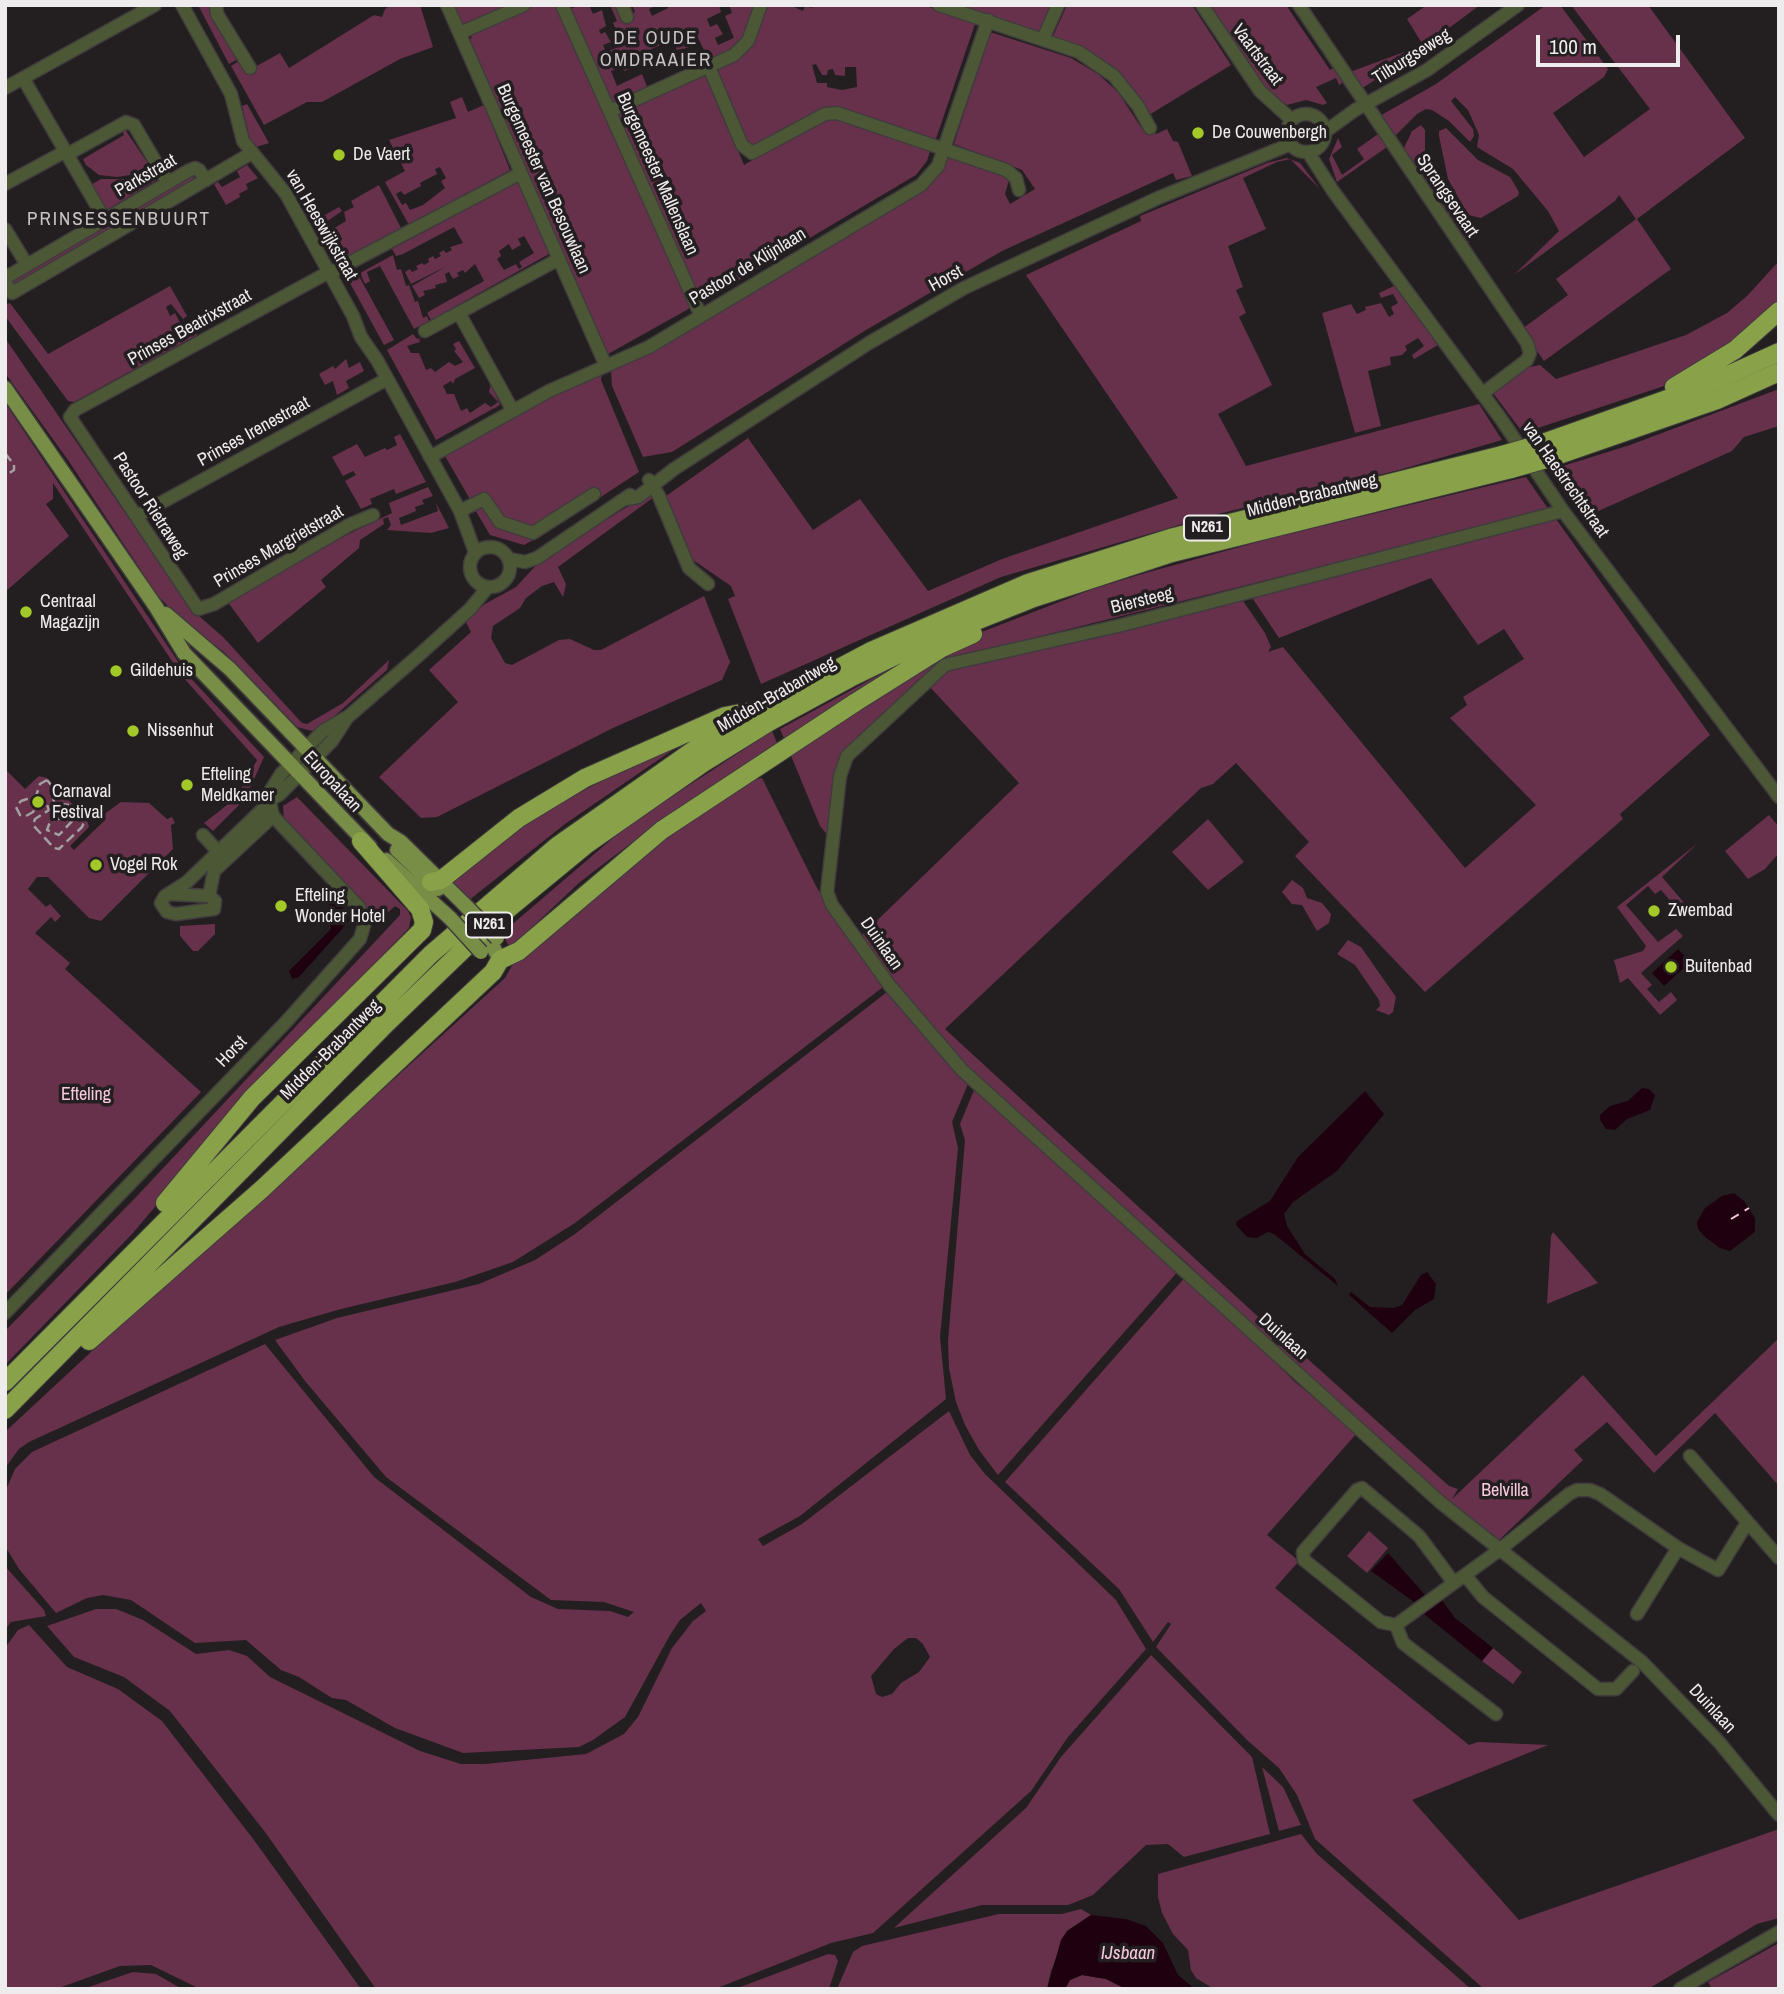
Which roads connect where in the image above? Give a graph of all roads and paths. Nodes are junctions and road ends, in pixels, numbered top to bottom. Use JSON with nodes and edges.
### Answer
{"nodes":[{"id":1,"x":155,"y":5,"type":"edge"},
{"id":2,"x":182,"y":5,"type":"edge"},
{"id":3,"x":216,"y":5,"type":"edge"},
{"id":4,"x":447,"y":5,"type":"edge"},
{"id":5,"x":524,"y":5,"type":"edge"},
{"id":6,"x":761,"y":5,"type":"edge"},
{"id":7,"x":939,"y":5,"type":"edge"},
{"id":8,"x":1058,"y":5,"type":"edge"},
{"id":9,"x":1202,"y":5,"type":"edge"},
{"id":10,"x":1299,"y":5,"type":"edge"},
{"id":11,"x":1518,"y":5,"type":"edge"},
{"id":12,"x":566,"y":6,"type":"edge"},
{"id":13,"x":988,"y":20,"type":"junction"},
{"id":14,"x":460,"y":33,"type":"junction"},
{"id":15,"x":1044,"y":38,"type":"junction"},
{"id":16,"x":709,"y":67,"type":"junction"},
{"id":17,"x":250,"y":68,"type":"dead end"},
{"id":18,"x":23,"y":78,"type":"junction"},
{"id":19,"x":5,"y":88,"type":"edge"},
{"id":20,"x":1361,"y":107,"type":"junction"},
{"id":21,"x":610,"y":111,"type":"junction"},
{"id":22,"x":1292,"y":120,"type":"junction"},
{"id":23,"x":1324,"y":126,"type":"junction"},
{"id":24,"x":1150,"y":128,"type":"dead end"},
{"id":25,"x":1289,"y":141,"type":"junction"},
{"id":26,"x":944,"y":148,"type":"junction"},
{"id":27,"x":1313,"y":151,"type":"junction"},
{"id":28,"x":67,"y":153,"type":"junction"},
{"id":29,"x":250,"y":154,"type":"junction"},
{"id":30,"x":521,"y":173,"type":"junction"},
{"id":31,"x":205,"y":180,"type":"junction"},
{"id":32,"x":168,"y":183,"type":"junction"},
{"id":33,"x":5,"y":184,"type":"edge"},
{"id":34,"x":1019,"y":190,"type":"dead end"},
{"id":35,"x":105,"y":220,"type":"junction"},
{"id":36,"x":5,"y":229,"type":"edge"},
{"id":37,"x":559,"y":259,"type":"junction"},
{"id":38,"x":27,"y":265,"type":"junction"},
{"id":39,"x":329,"y":272,"type":"junction"},
{"id":40,"x":5,"y":280,"type":"edge"},
{"id":41,"x":1779,"y":311,"type":"edge"},
{"id":42,"x":459,"y":313,"type":"junction"},
{"id":43,"x":701,"y":316,"type":"junction"},
{"id":44,"x":425,"y":331,"type":"dead end"},
{"id":45,"x":1779,"y":352,"type":"edge"},
{"id":46,"x":606,"y":366,"type":"junction"},
{"id":47,"x":1779,"y":372,"type":"edge"},
{"id":48,"x":387,"y":379,"type":"junction"},
{"id":49,"x":1779,"y":385,"type":"edge"},
{"id":50,"x":5,"y":388,"type":"edge"},
{"id":51,"x":1482,"y":394,"type":"junction"},
{"id":52,"x":1717,"y":400,"type":"junction"},
{"id":53,"x":513,"y":411,"type":"junction"},
{"id":54,"x":70,"y":417,"type":"joint"},
{"id":55,"x":1567,"y":436,"type":"junction"},
{"id":56,"x":1545,"y":451,"type":"junction"},
{"id":57,"x":430,"y":457,"type":"junction"},
{"id":58,"x":1506,"y":462,"type":"junction"},
{"id":59,"x":651,"y":483,"type":"junction"},
{"id":60,"x":594,"y":494,"type":"dead end"},
{"id":61,"x":460,"y":511,"type":"junction"},
{"id":62,"x":1563,"y":511,"type":"junction"},
{"id":63,"x":373,"y":515,"type":"dead end"},
{"id":64,"x":137,"y":516,"type":"junction"},
{"id":65,"x":481,"y":550,"type":"junction"},
{"id":66,"x":509,"y":564,"type":"junction"},
{"id":67,"x":708,"y":584,"type":"dead end"},
{"id":68,"x":482,"y":585,"type":"junction"},
{"id":69,"x":1063,"y":587,"type":"junction"},
{"id":70,"x":156,"y":607,"type":"junction"},
{"id":71,"x":204,"y":610,"type":"joint"},
{"id":72,"x":763,"y":708,"type":"junction"},
{"id":73,"x":311,"y":753,"type":"junction"},
{"id":74,"x":295,"y":770,"type":"junction"},
{"id":75,"x":1779,"y":797,"type":"edge"},
{"id":76,"x":270,"y":807,"type":"junction"},
{"id":77,"x":203,"y":835,"type":"dead end"},
{"id":78,"x":361,"y":841,"type":"junction"},
{"id":79,"x":832,"y":843,"type":"joint"},
{"id":80,"x":221,"y":854,"type":"junction"},
{"id":81,"x":436,"y":881,"type":"junction"},
{"id":82,"x":168,"y":894,"type":"junction"},
{"id":83,"x":209,"y":896,"type":"junction"},
{"id":84,"x":457,"y":910,"type":"junction"},
{"id":85,"x":490,"y":944,"type":"junction"},
{"id":86,"x":500,"y":960,"type":"junction"},
{"id":87,"x":5,"y":1313,"type":"edge"},
{"id":88,"x":62,"y":1322,"type":"junction"},
{"id":89,"x":5,"y":1382,"type":"edge"},
{"id":90,"x":11,"y":1405,"type":"edge"},
{"id":91,"x":1690,"y":1456,"type":"dead end"},
{"id":92,"x":1747,"y":1523,"type":"junction"},
{"id":93,"x":1678,"y":1548,"type":"junction"},
{"id":94,"x":1499,"y":1551,"type":"junction"},
{"id":95,"x":1779,"y":1558,"type":"edge"},
{"id":96,"x":1465,"y":1575,"type":"junction"},
{"id":97,"x":1454,"y":1583,"type":"junction"},
{"id":98,"x":1637,"y":1614,"type":"dead end"},
{"id":99,"x":1396,"y":1625,"type":"junction"},
{"id":100,"x":1633,"y":1671,"type":"dead end"},
{"id":101,"x":1496,"y":1714,"type":"dead end"},
{"id":102,"x":1779,"y":1815,"type":"edge"},
{"id":103,"x":1779,"y":1931,"type":"edge"},
{"id":104,"x":1680,"y":1989,"type":"edge"}],
"edges":[{"from":1,"to":18,"type":"street"},
{"from":2,"to":29,"type":"street","name":"van Heeswijkstraat"},
{"from":3,"to":17,"type":"street"},
{"from":4,"to":14,"type":"street","name":"Burgemeester van Besouwlaan"},
{"from":5,"to":14,"type":"street"},
{"from":6,"to":16,"type":"street"},
{"from":7,"to":13,"type":"street"},
{"from":8,"to":15,"type":"street"},
{"from":9,"to":22,"type":"street","name":"Vaartstraat"},
{"from":10,"to":20,"type":"street","name":"Sprangsevaart"},
{"from":11,"to":20,"type":"street","name":"Tilburgseweg"},
{"from":12,"to":21,"type":"street","name":"Burgemeester Mallenslaan"},
{"from":13,"to":15,"type":"street"},
{"from":13,"to":26,"type":"street","name":"Pastoor de Klijnlaan"},
{"from":14,"to":30,"type":"street","name":"Burgemeester van Besouwlaan"},
{"from":15,"to":24,"type":"street"},
{"from":16,"to":21,"type":"street"},
{"from":16,"to":26,"type":"street"},
{"from":18,"to":19,"type":"street"},
{"from":18,"to":28,"type":"street"},
{"from":20,"to":23,"type":"street","name":"Tilburgseweg"},
{"from":20,"to":51,"type":"street","name":"Sprangsevaart"},
{"from":21,"to":43,"type":"street","name":"Burgemeester Mallenslaan"},
{"from":22,"to":23,"type":"street"},
{"from":22,"to":25,"type":"street"},
{"from":23,"to":27,"type":"street"},
{"from":25,"to":27,"type":"street"},
{"from":25,"to":59,"type":"street","name":"Horst"},
{"from":26,"to":34,"type":"street"},
{"from":26,"to":43,"type":"street","name":"Pastoor de Klijnlaan"},
{"from":27,"to":51,"type":"street","name":"van Haestrechtstraat"},
{"from":28,"to":32,"type":"street"},
{"from":28,"to":33,"type":"street"},
{"from":28,"to":35,"type":"street"},
{"from":29,"to":31,"type":"street","name":"Parkstraat"},
{"from":29,"to":39,"type":"street","name":"van Heeswijkstraat"},
{"from":30,"to":37,"type":"street","name":"Burgemeester van Besouwlaan"},
{"from":30,"to":39,"type":"street","name":"Prinses Beatrixstraat"},
{"from":31,"to":32,"type":"street","name":"Parkstraat"},
{"from":31,"to":40,"type":"street","name":"Parkstraat"},
{"from":32,"to":35,"type":"street","name":"Parkstraat"},
{"from":35,"to":38,"type":"street","name":"Parkstraat"},
{"from":36,"to":38,"type":"street"},
{"from":37,"to":42,"type":"street"},
{"from":37,"to":46,"type":"street","name":"Burgemeester van Besouwlaan"},
{"from":38,"to":40,"type":"street","name":"Parkstraat"},
{"from":39,"to":48,"type":"street","name":"van Heeswijkstraat"},
{"from":39,"to":54,"type":"street","name":"Prinses Beatrixstraat"},
{"from":41,"to":55,"type":"highway","number":"N261"},
{"from":42,"to":44,"type":"street"},
{"from":42,"to":53,"type":"street"},
{"from":43,"to":46,"type":"street","name":"Pastoor de Klijnlaan"},
{"from":45,"to":55,"type":"highway","name":"Midden-Brabantweg","number":"N261"},
{"from":46,"to":53,"type":"street","name":"Pastoor de Klijnlaan"},
{"from":47,"to":52,"type":"highway","name":"Midden-Brabantweg","number":"N261"},
{"from":48,"to":57,"type":"street","name":"van Heeswijkstraat"},
{"from":48,"to":64,"type":"street","name":"Prinses Irenestraat"},
{"from":49,"to":52,"type":"highway","number":"N261"},
{"from":50,"to":70,"type":"main road","name":"Europalaan"},
{"from":51,"to":62,"type":"street","name":"van Haestrechtstraat"},
{"from":52,"to":56,"type":"highway","name":"Midden-Brabantweg","number":"N261"},
{"from":53,"to":57,"type":"street","name":"Pastoor de Klijnlaan"},
{"from":54,"to":64,"type":"street","name":"Pastoor Rietraweg"},
{"from":55,"to":56,"type":"highway","name":"Midden-Brabantweg","number":"N261"},
{"from":56,"to":58,"type":"highway","name":"Midden-Brabantweg","number":"N261","bridge":true},
{"from":57,"to":61,"type":"street","name":"van Heeswijkstraat"},
{"from":58,"to":69,"type":"highway","name":"Midden-Brabantweg","number":"N261"},
{"from":58,"to":72,"type":"highway","name":"Midden-Brabantweg","number":"N261"},
{"from":59,"to":66,"type":"street","name":"Horst"},
{"from":59,"to":67,"type":"street"},
{"from":60,"to":61,"type":"street"},
{"from":61,"to":65,"type":"street","name":"van Heeswijkstraat"},
{"from":62,"to":75,"type":"street","name":"van Haestrechtstraat"},
{"from":62,"to":79,"type":"street","name":"Biersteeg"},
{"from":63,"to":71,"type":"street","name":"Prinses Margrietstraat"},
{"from":64,"to":71,"type":"street","name":"Pastoor Rietraweg"},
{"from":65,"to":66,"type":"street"},
{"from":65,"to":68,"type":"street"},
{"from":66,"to":68,"type":"street"},
{"from":68,"to":73,"type":"street"},
{"from":69,"to":86,"type":"highway","number":"N261"},
{"from":69,"to":90,"type":"highway","name":"Midden-Brabantweg","number":"N261"},
{"from":70,"to":73,"type":"main road","name":"Europalaan"},
{"from":70,"to":74,"type":"main road","name":"Europalaan"},
{"from":72,"to":81,"type":"highway","number":"N261"},
{"from":72,"to":88,"type":"highway","name":"Midden-Brabantweg","number":"N261"},
{"from":73,"to":74,"type":"street"},
{"from":73,"to":81,"type":"main road","name":"Europalaan"},
{"from":74,"to":76,"type":"street"},
{"from":74,"to":78,"type":"main road","name":"Europalaan"},
{"from":76,"to":80,"type":"street"},
{"from":76,"to":87,"type":"street","name":"Horst"},
{"from":77,"to":80,"type":"street"},
{"from":78,"to":84,"type":"main road","name":"Europalaan"},
{"from":78,"to":88,"type":"highway","number":"N261"},
{"from":79,"to":94,"type":"street","name":"Duinlaan"},
{"from":80,"to":82,"type":"street"},
{"from":80,"to":83,"type":"street"},
{"from":81,"to":84,"type":"main road","name":"Europalaan"},
{"from":82,"to":83,"type":"street"},
{"from":82,"to":83,"type":"street"},
{"from":84,"to":85,"type":"main road","name":"Europalaan","bridge":true},
{"from":84,"to":85,"type":"main road","name":"Europalaan","bridge":true},
{"from":85,"to":86,"type":"main road","name":"Europalaan"},
{"from":85,"to":86,"type":"main road"},
{"from":86,"to":90,"type":"highway","number":"N261"},
{"from":88,"to":89,"type":"highway","name":"Midden-Brabantweg","number":"N261"},
{"from":91,"to":92,"type":"street"},
{"from":92,"to":93,"type":"street"},
{"from":92,"to":95,"type":"street"},
{"from":93,"to":94,"type":"street"},
{"from":93,"to":98,"type":"street"},
{"from":94,"to":96,"type":"street"},
{"from":94,"to":102,"type":"street","name":"Duinlaan"},
{"from":96,"to":97,"type":"street"},
{"from":96,"to":100,"type":"street"},
{"from":97,"to":99,"type":"street"},
{"from":97,"to":99,"type":"street"},
{"from":99,"to":101,"type":"street"},
{"from":103,"to":104,"type":"street"}]}
